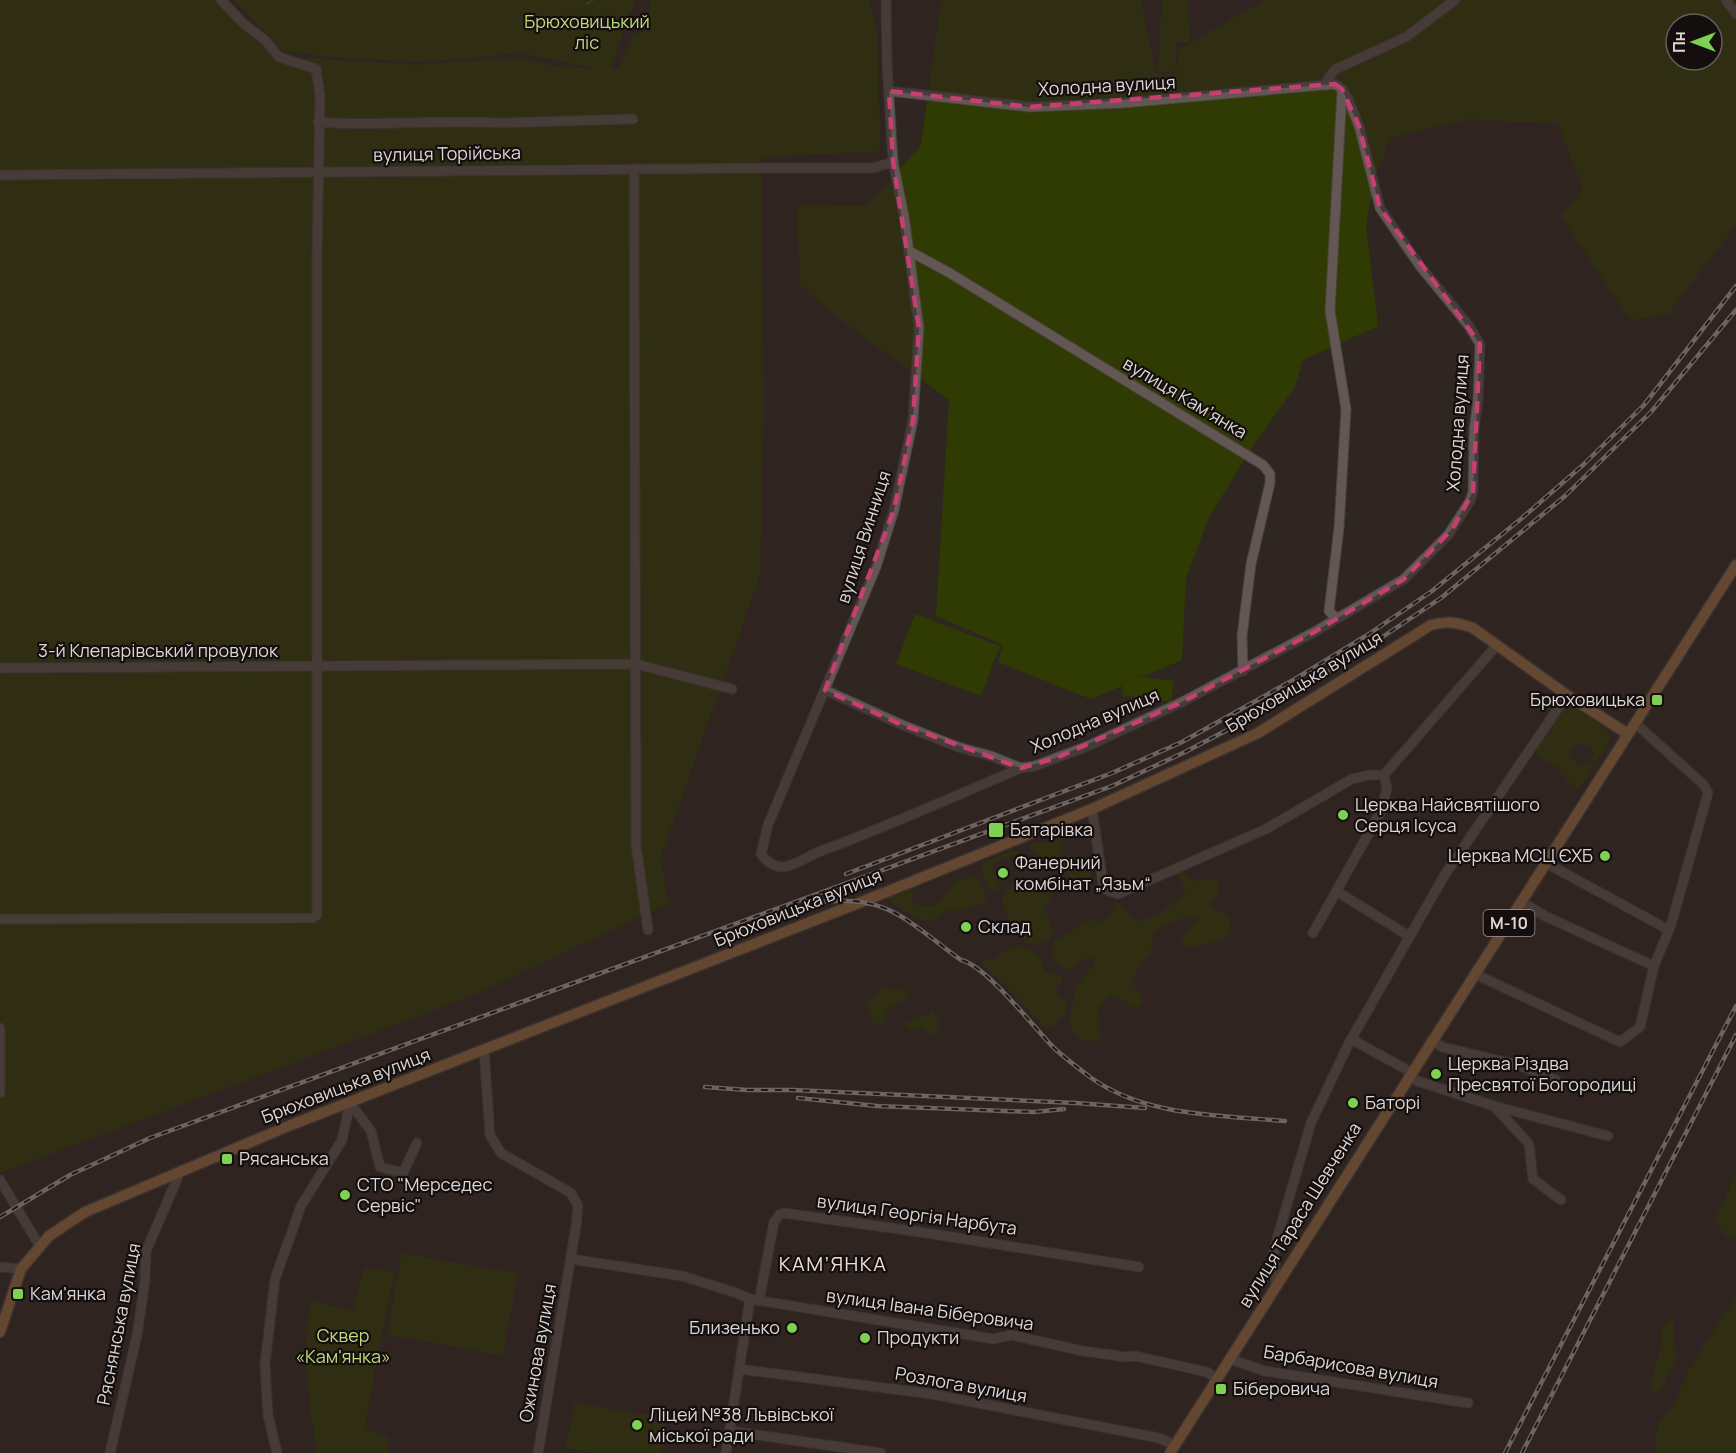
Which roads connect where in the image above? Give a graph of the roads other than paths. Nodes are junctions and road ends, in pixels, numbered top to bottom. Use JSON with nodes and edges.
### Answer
{"nodes":[{"id":1,"x":221,"y":0,"type":"edge"},
{"id":2,"x":886,"y":0,"type":"edge"},
{"id":3,"x":1455,"y":0,"type":"edge"},
{"id":4,"x":1726,"y":0,"type":"edge"},
{"id":5,"x":1736,"y":14,"type":"edge"},
{"id":6,"x":1326,"y":85,"type":"junction"},
{"id":7,"x":1342,"y":89,"type":"junction"},
{"id":8,"x":889,"y":91,"type":"junction"},
{"id":9,"x":633,"y":118,"type":"dead end"},
{"id":10,"x":318,"y":122,"type":"junction"},
{"id":11,"x":893,"y":162,"type":"junction"},
{"id":12,"x":634,"y":169,"type":"junction"},
{"id":13,"x":318,"y":172,"type":"junction"},
{"id":14,"x":0,"y":175,"type":"edge"},
{"id":15,"x":909,"y":251,"type":"junction"},
{"id":16,"x":1736,"y":565,"type":"edge"},
{"id":17,"x":1335,"y":618,"type":"junction"},
{"id":18,"x":1497,"y":645,"type":"junction"},
{"id":19,"x":636,"y":664,"type":"junction"},
{"id":20,"x":317,"y":667,"type":"junction"},
{"id":21,"x":0,"y":668,"type":"edge"},
{"id":22,"x":1243,"y":671,"type":"junction"},
{"id":23,"x":732,"y":689,"type":"dead end"},
{"id":24,"x":825,"y":690,"type":"junction"},
{"id":25,"x":1566,"y":695,"type":"junction"},
{"id":26,"x":1635,"y":723,"type":"junction"},
{"id":27,"x":1628,"y":734,"type":"junction"},
{"id":28,"x":1021,"y":768,"type":"junction"},
{"id":29,"x":1384,"y":775,"type":"junction"},
{"id":30,"x":1092,"y":809,"type":"junction"},
{"id":31,"x":761,"y":854,"type":"joint"},
{"id":32,"x":1546,"y":863,"type":"junction"},
{"id":33,"x":1335,"y":891,"type":"junction"},
{"id":34,"x":1522,"y":902,"type":"junction"},
{"id":35,"x":0,"y":920,"type":"edge"},
{"id":36,"x":648,"y":930,"type":"dead end"},
{"id":37,"x":1669,"y":930,"type":"junction"},
{"id":38,"x":1312,"y":933,"type":"dead end"},
{"id":39,"x":1409,"y":936,"type":"junction"},
{"id":40,"x":1654,"y":966,"type":"junction"},
{"id":41,"x":1475,"y":974,"type":"junction"},
{"id":42,"x":0,"y":1028,"type":"edge"},
{"id":43,"x":1351,"y":1040,"type":"junction"},
{"id":44,"x":1431,"y":1040,"type":"junction"},
{"id":45,"x":484,"y":1050,"type":"junction"},
{"id":46,"x":1410,"y":1074,"type":"junction"},
{"id":47,"x":1556,"y":1080,"type":"dead end"},
{"id":48,"x":0,"y":1093,"type":"edge"},
{"id":49,"x":351,"y":1103,"type":"junction"},
{"id":50,"x":1494,"y":1106,"type":"junction"},
{"id":51,"x":1608,"y":1136,"type":"dead end"},
{"id":52,"x":417,"y":1143,"type":"dead end"},
{"id":53,"x":181,"y":1170,"type":"junction"},
{"id":54,"x":0,"y":1180,"type":"edge"},
{"id":55,"x":1561,"y":1200,"type":"dead end"},
{"id":56,"x":39,"y":1245,"type":"junction"},
{"id":57,"x":571,"y":1258,"type":"junction"},
{"id":58,"x":0,"y":1267,"type":"edge"},
{"id":59,"x":1139,"y":1267,"type":"dead end"},
{"id":60,"x":21,"y":1269,"type":"junction"},
{"id":61,"x":1276,"y":1284,"type":"junction"},
{"id":62,"x":754,"y":1300,"type":"junction"},
{"id":63,"x":0,"y":1332,"type":"edge"},
{"id":64,"x":1230,"y":1357,"type":"junction"},
{"id":65,"x":739,"y":1369,"type":"junction"},
{"id":66,"x":1216,"y":1378,"type":"junction"},
{"id":67,"x":1468,"y":1403,"type":"dead end"},
{"id":68,"x":730,"y":1431,"type":"junction"},
{"id":69,"x":822,"y":1449,"type":"edge"},
{"id":70,"x":1171,"y":1451,"type":"edge"},
{"id":71,"x":110,"y":1453,"type":"edge"},
{"id":72,"x":277,"y":1453,"type":"edge"},
{"id":73,"x":537,"y":1453,"type":"edge"},
{"id":74,"x":726,"y":1453,"type":"edge"},
{"id":75,"x":881,"y":1453,"type":"edge"}],
"edges":[{"from":1,"to":10,"type":"street"},
{"from":2,"to":8,"type":"street","name":"вулиця Винниця"},
{"from":3,"to":6,"type":"street"},
{"from":4,"to":5,"type":"street"},
{"from":6,"to":7,"type":"street","name":"Холодна вулиця"},
{"from":6,"to":8,"type":"street","name":"Холодна вулиця"},
{"from":7,"to":17,"type":"street"},
{"from":7,"to":17,"type":"street","name":"Холодна вулиця"},
{"from":8,"to":11,"type":"street","name":"вулиця Винниця"},
{"from":9,"to":10,"type":"street"},
{"from":10,"to":13,"type":"street"},
{"from":11,"to":12,"type":"street","name":"вулиця Торійська"},
{"from":11,"to":15,"type":"street","name":"вулиця Винниця"},
{"from":12,"to":13,"type":"street","name":"вулиця Торійська"},
{"from":12,"to":19,"type":"street"},
{"from":13,"to":14,"type":"street","name":"вулиця Торійська"},
{"from":13,"to":20,"type":"street"},
{"from":15,"to":22,"type":"street","name":"вулиця Камʼянка"},
{"from":15,"to":24,"type":"street","name":"вулиця Винниця"},
{"from":16,"to":26,"type":"main road","name":"вулиця Тараса Шевченка","number":"М-10"},
{"from":17,"to":22,"type":"street","name":"Холодна вулиця"},
{"from":18,"to":25,"type":"main road","name":"Брюховицька вулиця"},
{"from":18,"to":29,"type":"street"},
{"from":18,"to":30,"type":"main road","name":"Брюховицька вулиця"},
{"from":19,"to":20,"type":"street","name":"3-й Клепарівський провулок"},
{"from":19,"to":23,"type":"street","name":"3-й Клепарівський провулок"},
{"from":19,"to":36,"type":"street"},
{"from":20,"to":21,"type":"street","name":"3-й Клепарівський провулок"},
{"from":20,"to":35,"type":"street"},
{"from":22,"to":28,"type":"street","name":"Холодна вулиця"},
{"from":24,"to":28,"type":"street","name":"Холодна вулиця"},
{"from":24,"to":31,"type":"street","name":"вулиця Винниця"},
{"from":25,"to":27,"type":"main road","name":"Брюховицька вулиця"},
{"from":25,"to":39,"type":"street"},
{"from":26,"to":27,"type":"main road","name":"вулиця Тараса Шевченка","number":"М-10"},
{"from":26,"to":37,"type":"street"},
{"from":27,"to":32,"type":"main road","name":"вулиця Тараса Шевченка","number":"М-10"},
{"from":28,"to":31,"type":"street","name":"Холодна вулиця"},
{"from":29,"to":30,"type":"street"},
{"from":29,"to":33,"type":"street"},
{"from":30,"to":45,"type":"main road","name":"Брюховицька вулиця"},
{"from":32,"to":34,"type":"main road","name":"вулиця Тараса Шевченка","number":"М-10"},
{"from":32,"to":37,"type":"street"},
{"from":33,"to":38,"type":"street"},
{"from":33,"to":39,"type":"street"},
{"from":34,"to":40,"type":"street"},
{"from":34,"to":41,"type":"main road","name":"вулиця Тараса Шевченка","number":"М-10"},
{"from":37,"to":40,"type":"street"},
{"from":39,"to":43,"type":"street"},
{"from":40,"to":41,"type":"street"},
{"from":41,"to":44,"type":"main road","name":"вулиця Тараса Шевченка","number":"М-10"},
{"from":42,"to":48,"type":"street"},
{"from":43,"to":46,"type":"street"},
{"from":43,"to":61,"type":"street"},
{"from":44,"to":46,"type":"main road","name":"вулиця Тараса Шевченка","number":"М-10"},
{"from":44,"to":47,"type":"street"},
{"from":45,"to":49,"type":"main road","name":"Брюховицька вулиця"},
{"from":45,"to":57,"type":"street"},
{"from":46,"to":50,"type":"street"},
{"from":46,"to":61,"type":"main road","name":"вулиця Тараса Шевченка","number":"М-10"},
{"from":49,"to":52,"type":"street"},
{"from":49,"to":53,"type":"main road","name":"Брюховицька вулиця"},
{"from":49,"to":72,"type":"street"},
{"from":50,"to":51,"type":"street"},
{"from":50,"to":55,"type":"street"},
{"from":53,"to":56,"type":"main road","name":"Брюховицька вулиця"},
{"from":53,"to":71,"type":"street","name":"Ряснянська вулиця"},
{"from":54,"to":56,"type":"street"},
{"from":56,"to":60,"type":"main road","name":"Брюховицька вулиця"},
{"from":57,"to":62,"type":"street","name":"вулиця Івана Біберовича"},
{"from":57,"to":73,"type":"street","name":"Ожинова вулиця"},
{"from":58,"to":60,"type":"street"},
{"from":59,"to":62,"type":"street","name":"вулиця Георгія Нарбута"},
{"from":60,"to":63,"type":"main road","name":"Брюховицька вулиця"},
{"from":61,"to":64,"type":"main road","name":"вулиця Тараса Шевченка","number":"М-10"},
{"from":62,"to":65,"type":"street"},
{"from":62,"to":66,"type":"street","name":"вулиця Івана Біберовича"},
{"from":64,"to":66,"type":"main road","name":"вулиця Тараса Шевченка","number":"М-10"},
{"from":64,"to":67,"type":"street","name":"Барбарисова вулиця"},
{"from":65,"to":68,"type":"street"},
{"from":65,"to":70,"type":"street","name":"Розлога вулиця"},
{"from":66,"to":70,"type":"main road","name":"вулиця Тараса Шевченка","number":"М-10"},
{"from":68,"to":69,"type":"street"},
{"from":68,"to":74,"type":"street"},
{"from":69,"to":75,"type":"street"}]}
